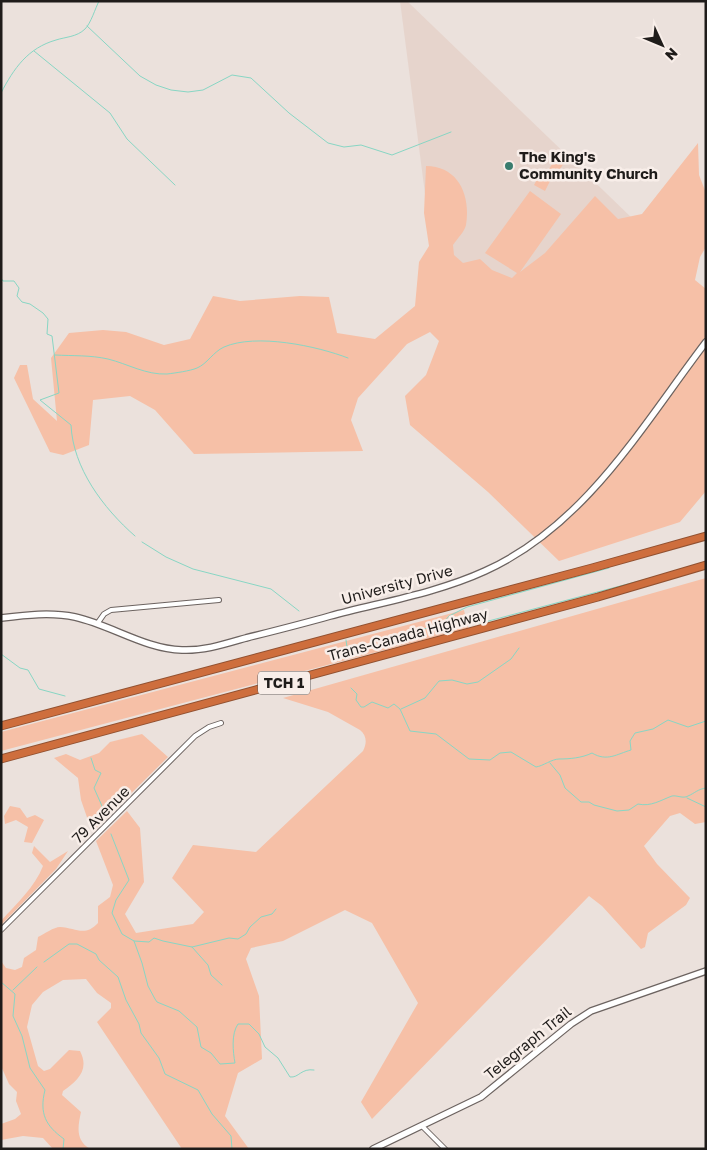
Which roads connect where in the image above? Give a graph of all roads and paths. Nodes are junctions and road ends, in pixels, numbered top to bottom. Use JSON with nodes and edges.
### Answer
{"nodes":[{"id":1,"x":706,"y":342,"type":"edge"},
{"id":2,"x":706,"y":536,"type":"edge"},
{"id":3,"x":706,"y":565,"type":"edge"},
{"id":4,"x":219,"y":600,"type":"dead end"},
{"id":5,"x":1,"y":618,"type":"edge"},
{"id":6,"x":97,"y":624,"type":"junction"},
{"id":7,"x":221,"y":723,"type":"dead end"},
{"id":8,"x":1,"y":726,"type":"edge"},
{"id":9,"x":1,"y":759,"type":"edge"},
{"id":10,"x":1,"y":930,"type":"edge"},
{"id":11,"x":706,"y":971,"type":"edge"},
{"id":12,"x":423,"y":1127,"type":"junction"},
{"id":13,"x":373,"y":1149,"type":"edge"},
{"id":14,"x":445,"y":1149,"type":"edge"}],
"edges":[{"from":1,"to":6,"type":"street","name":"University Drive"},
{"from":2,"to":8,"type":"highway","name":"Trans-Canada Highway","number":"TCH 1"},
{"from":3,"to":9,"type":"highway","name":"Trans-Canada Highway","number":"TCH 1"},
{"from":4,"to":6,"type":"street"},
{"from":5,"to":6,"type":"street","name":"University Drive"},
{"from":7,"to":10,"type":"street","name":"79 Avenue"},
{"from":11,"to":12,"type":"street","name":"Telegraph Trail"},
{"from":12,"to":13,"type":"street","name":"Telegraph Trail"},
{"from":12,"to":14,"type":"street"}]}
